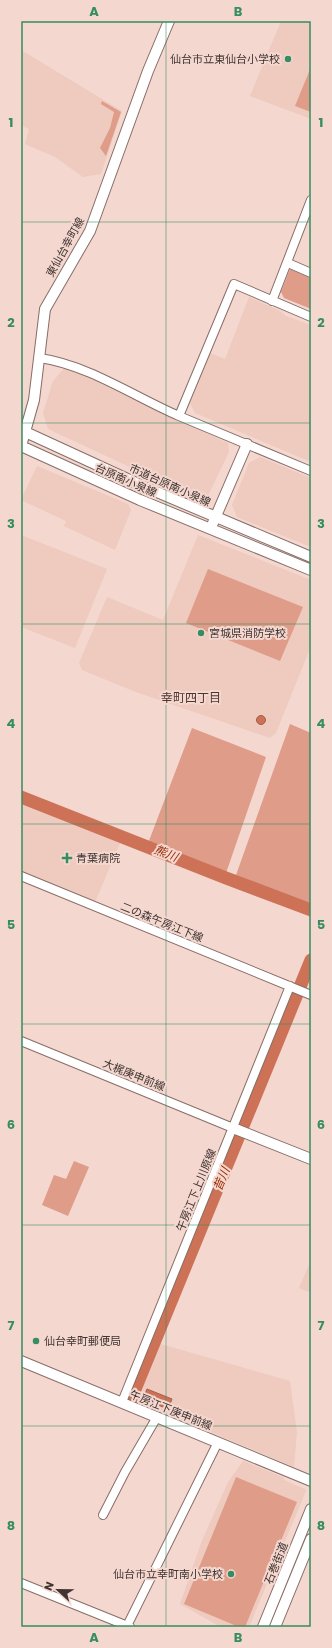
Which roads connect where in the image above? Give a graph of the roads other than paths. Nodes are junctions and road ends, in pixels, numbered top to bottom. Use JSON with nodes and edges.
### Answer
{"nodes":[{"id":1,"x":170,"y":21,"type":"edge"},
{"id":2,"x":311,"y":200,"type":"edge"},
{"id":3,"x":288,"y":263,"type":"junction"},
{"id":4,"x":311,"y":273,"type":"edge"},
{"id":5,"x":272,"y":301,"type":"junction"},
{"id":6,"x":311,"y":317,"type":"edge"},
{"id":7,"x":40,"y":358,"type":"junction"},
{"id":8,"x":179,"y":416,"type":"junction"},
{"id":9,"x":23,"y":431,"type":"edge"},
{"id":10,"x":248,"y":444,"type":"junction"},
{"id":11,"x":21,"y":446,"type":"edge"},
{"id":12,"x":311,"y":471,"type":"edge"},
{"id":13,"x":216,"y":518,"type":"junction"},
{"id":14,"x":211,"y":530,"type":"junction"},
{"id":15,"x":311,"y":557,"type":"edge"},
{"id":16,"x":311,"y":570,"type":"edge"},
{"id":17,"x":21,"y":876,"type":"edge"},
{"id":18,"x":300,"y":990,"type":"edge"},
{"id":19,"x":21,"y":1042,"type":"edge"},
{"id":20,"x":239,"y":1130,"type":"junction"},
{"id":21,"x":311,"y":1159,"type":"edge"},
{"id":22,"x":21,"y":1361,"type":"edge"},
{"id":23,"x":122,"y":1402,"type":"junction"},
{"id":24,"x":157,"y":1417,"type":"junction"},
{"id":25,"x":218,"y":1442,"type":"junction"},
{"id":26,"x":311,"y":1481,"type":"edge"},
{"id":27,"x":311,"y":1508,"type":"edge"},
{"id":28,"x":103,"y":1515,"type":"dead end"},
{"id":29,"x":311,"y":1539,"type":"edge"},
{"id":30,"x":21,"y":1583,"type":"edge"},
{"id":31,"x":129,"y":1626,"type":"edge"},
{"id":32,"x":263,"y":1627,"type":"edge"},
{"id":33,"x":275,"y":1627,"type":"edge"}],
"edges":[{"from":1,"to":7,"type":"street","name":"東仙台幸町線"},
{"from":2,"to":3,"type":"street"},
{"from":3,"to":4,"type":"street"},
{"from":3,"to":5,"type":"street"},
{"from":5,"to":6,"type":"street"},
{"from":5,"to":8,"type":"street"},
{"from":7,"to":8,"type":"street"},
{"from":7,"to":9,"type":"street","name":"東仙台幸町線"},
{"from":8,"to":10,"type":"street"},
{"from":9,"to":11,"type":"street","name":"東仙台幸町線"},
{"from":9,"to":13,"type":"street","name":"市道台原南小泉線"},
{"from":10,"to":12,"type":"street"},
{"from":10,"to":13,"type":"street"},
{"from":11,"to":14,"type":"street","name":"台原南小泉線"},
{"from":13,"to":14,"type":"street"},
{"from":13,"to":15,"type":"street","name":"市道台原南小泉線"},
{"from":14,"to":16,"type":"street","name":"台原南小泉線"},
{"from":17,"to":18,"type":"street","name":"二の森午房江下線"},
{"from":18,"to":20,"type":"street","name":"午房江下上川原線"},
{"from":19,"to":20,"type":"street","name":"大梶庚申前線"},
{"from":20,"to":21,"type":"street","name":"大梶庚申前線"},
{"from":20,"to":23,"type":"street","name":"午房江下上川原線"},
{"from":22,"to":23,"type":"street","name":"午房江下庚申前線"},
{"from":23,"to":24,"type":"street","name":"午房江下庚申前線"},
{"from":24,"to":25,"type":"street","name":"午房江下庚申前線"},
{"from":24,"to":28,"type":"street"},
{"from":25,"to":26,"type":"street","name":"午房江下庚申前線"},
{"from":25,"to":31,"type":"street"},
{"from":27,"to":32,"type":"street","name":"石巻街道"},
{"from":29,"to":33,"type":"street","name":"石巻街道"},
{"from":30,"to":31,"type":"street"}]}
